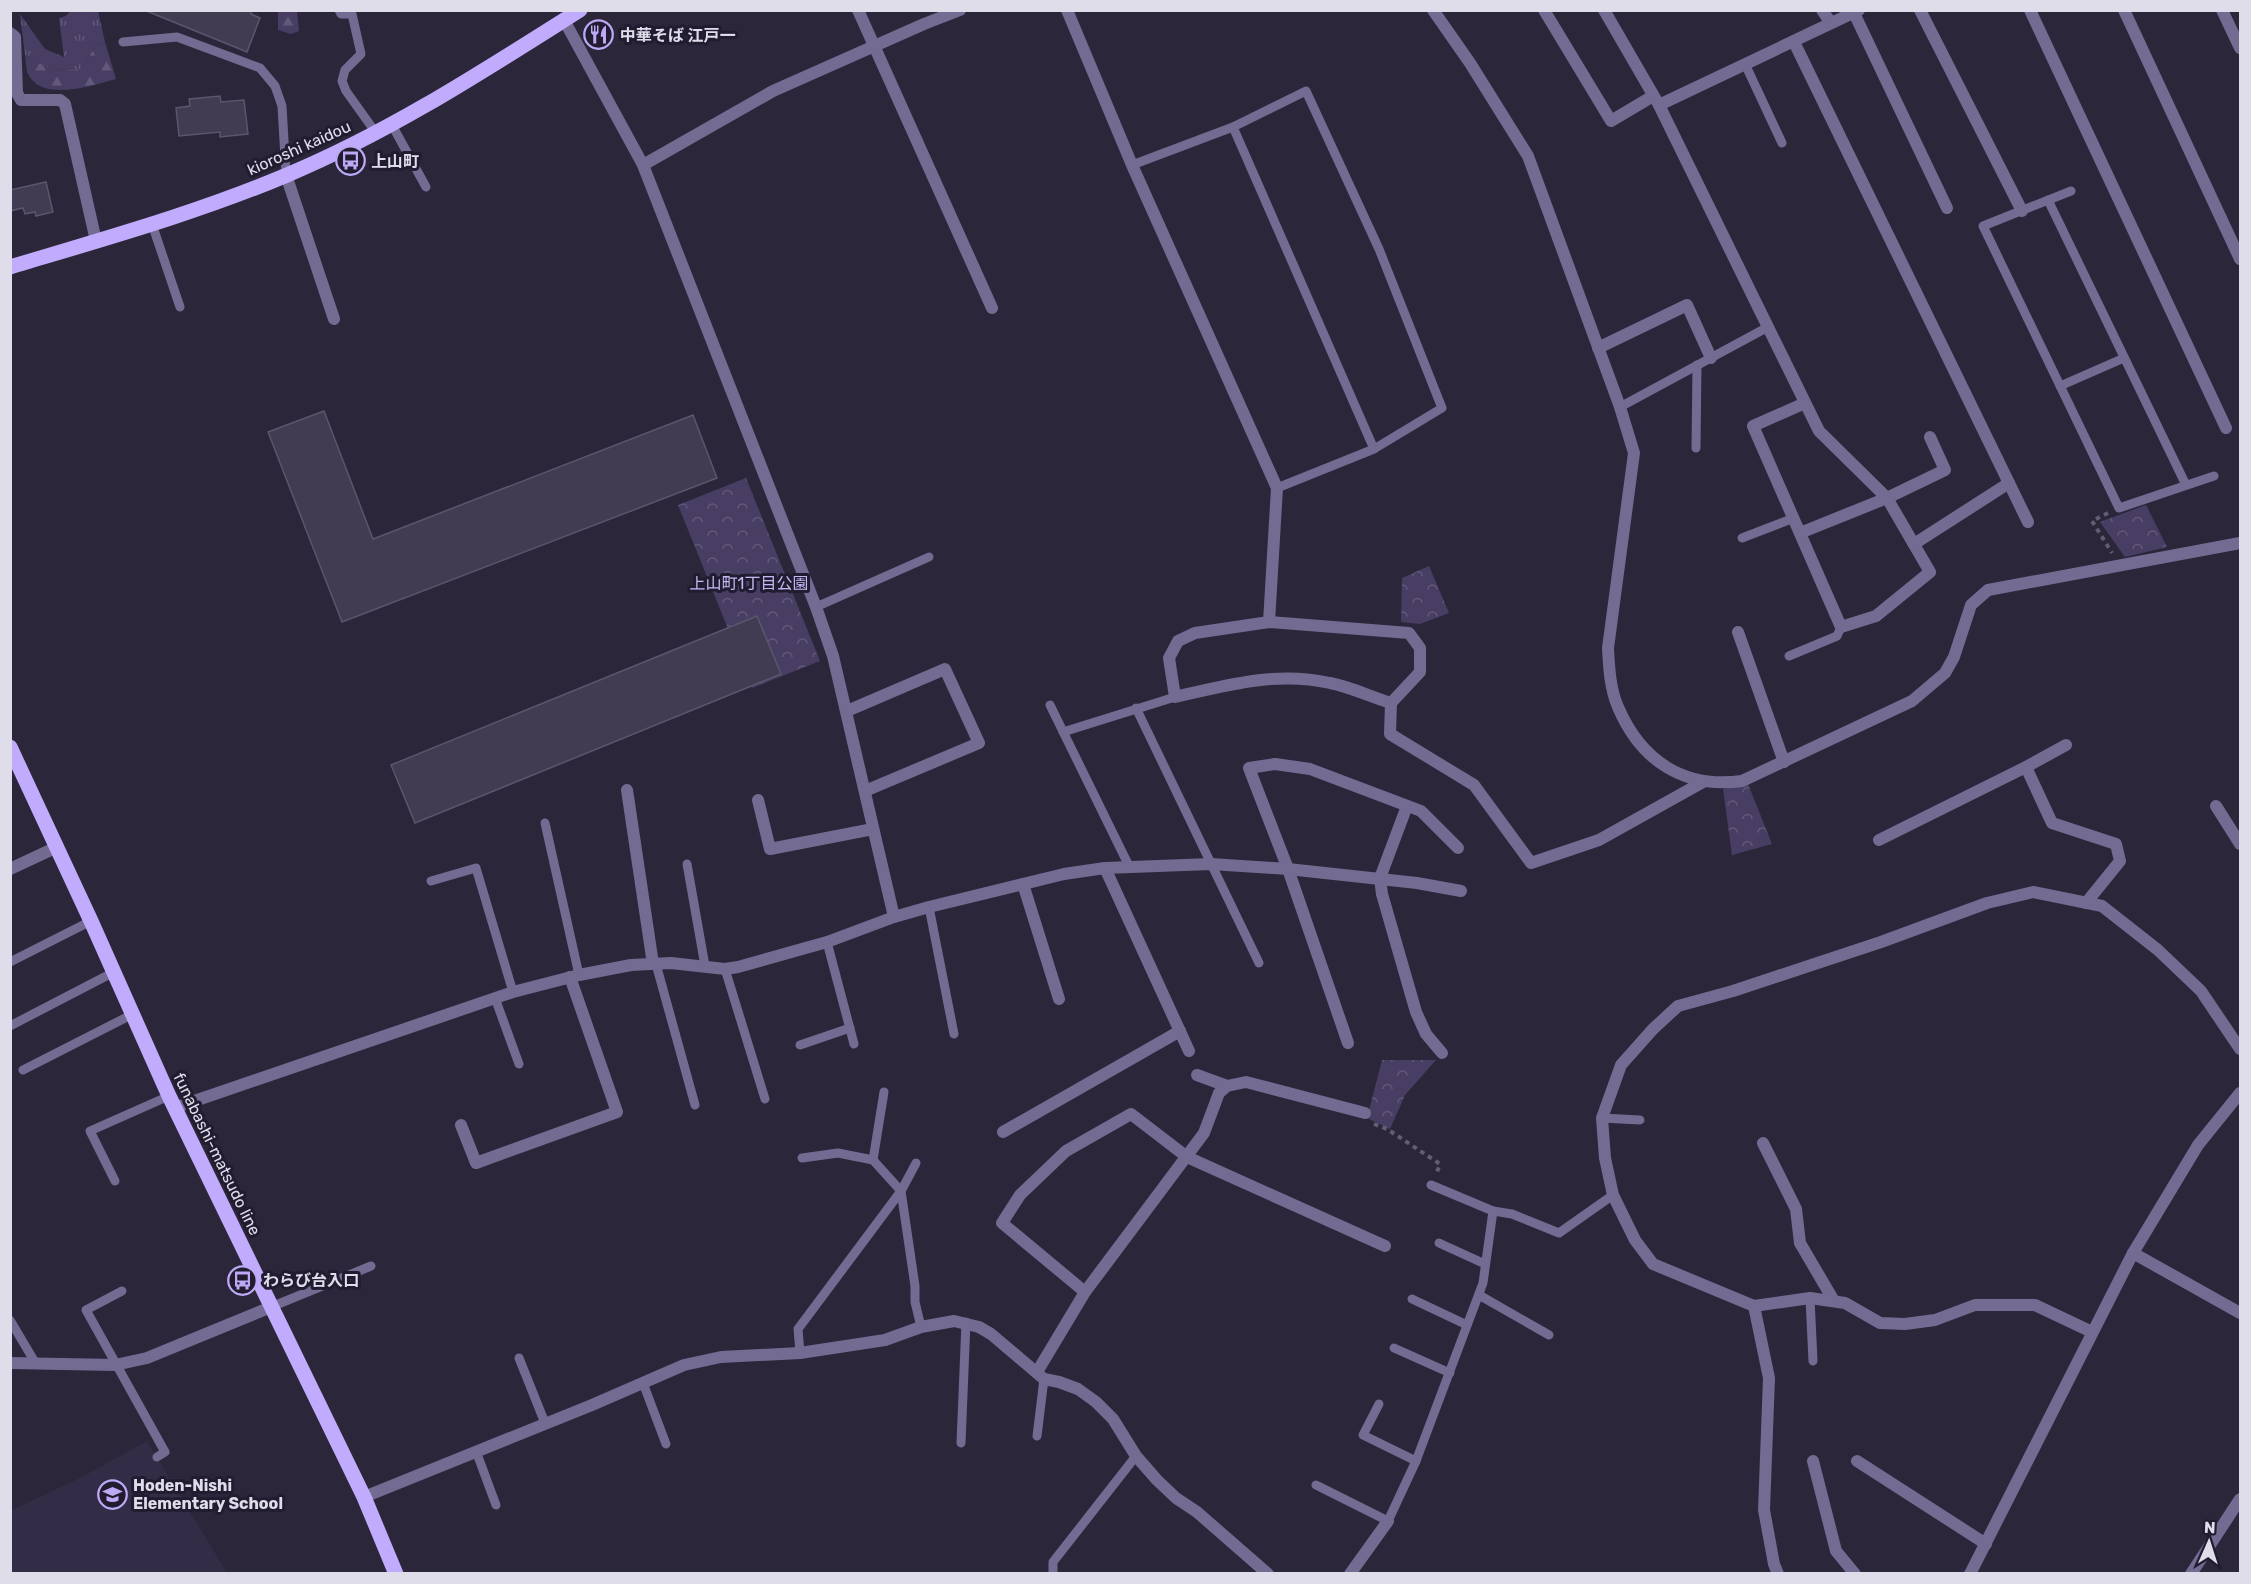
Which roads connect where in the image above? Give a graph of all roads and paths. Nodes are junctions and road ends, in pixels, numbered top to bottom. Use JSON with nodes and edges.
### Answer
{"nodes":[{"id":1,"x":339,"y":10,"type":"edge"},
{"id":2,"x":580,"y":10,"type":"edge"},
{"id":3,"x":858,"y":10,"type":"edge"},
{"id":4,"x":960,"y":10,"type":"edge"},
{"id":5,"x":1066,"y":10,"type":"edge"},
{"id":6,"x":1433,"y":10,"type":"edge"},
{"id":7,"x":1544,"y":10,"type":"edge"},
{"id":8,"x":1604,"y":10,"type":"edge"},
{"id":9,"x":1822,"y":10,"type":"edge"},
{"id":10,"x":1920,"y":10,"type":"edge"},
{"id":11,"x":2030,"y":10,"type":"edge"},
{"id":12,"x":2124,"y":10,"type":"edge"},
{"id":13,"x":2222,"y":10,"type":"edge"},
{"id":14,"x":1857,"y":12,"type":"edge"},
{"id":15,"x":564,"y":20,"type":"junction"},
{"id":16,"x":1832,"y":23,"type":"junction"},
{"id":17,"x":10,"y":33,"type":"edge"},
{"id":18,"x":123,"y":42,"type":"dead end"},
{"id":19,"x":1794,"y":42,"type":"junction"},
{"id":20,"x":874,"y":46,"type":"junction"},
{"id":21,"x":2241,"y":48,"type":"edge"},
{"id":22,"x":1746,"y":66,"type":"junction"},
{"id":23,"x":1656,"y":101,"type":"junction"},
{"id":24,"x":392,"y":125,"type":"junction"},
{"id":25,"x":1233,"y":127,"type":"junction"},
{"id":26,"x":376,"y":133,"type":"junction"},
{"id":27,"x":1782,"y":142,"type":"dead end"},
{"id":28,"x":644,"y":165,"type":"junction"},
{"id":29,"x":1132,"y":165,"type":"junction"},
{"id":30,"x":286,"y":175,"type":"junction"},
{"id":31,"x":426,"y":187,"type":"dead end"},
{"id":32,"x":2071,"y":191,"type":"dead end"},
{"id":33,"x":2048,"y":200,"type":"junction"},
{"id":34,"x":1947,"y":207,"type":"dead end"},
{"id":35,"x":2022,"y":211,"type":"junction"},
{"id":36,"x":152,"y":224,"type":"junction"},
{"id":37,"x":96,"y":241,"type":"junction"},
{"id":38,"x":2241,"y":259,"type":"edge"},
{"id":39,"x":10,"y":267,"type":"edge"},
{"id":40,"x":180,"y":307,"type":"dead end"},
{"id":41,"x":992,"y":308,"type":"dead end"},
{"id":42,"x":334,"y":319,"type":"dead end"},
{"id":43,"x":1768,"y":327,"type":"junction"},
{"id":44,"x":1598,"y":348,"type":"junction"},
{"id":45,"x":1711,"y":358,"type":"junction"},
{"id":46,"x":2124,"y":358,"type":"junction"},
{"id":47,"x":1697,"y":365,"type":"junction"},
{"id":48,"x":2060,"y":386,"type":"junction"},
{"id":49,"x":1805,"y":403,"type":"junction"},
{"id":50,"x":1620,"y":407,"type":"junction"},
{"id":51,"x":2226,"y":428,"type":"dead end"},
{"id":52,"x":1930,"y":437,"type":"dead end"},
{"id":53,"x":1696,"y":448,"type":"dead end"},
{"id":54,"x":1374,"y":449,"type":"junction"},
{"id":55,"x":2214,"y":476,"type":"dead end"},
{"id":56,"x":2009,"y":483,"type":"junction"},
{"id":57,"x":2186,"y":485,"type":"junction"},
{"id":58,"x":1276,"y":488,"type":"junction"},
{"id":59,"x":1887,"y":498,"type":"junction"},
{"id":60,"x":2119,"y":508,"type":"junction"},
{"id":61,"x":1794,"y":518,"type":"junction"},
{"id":62,"x":2028,"y":522,"type":"dead end"},
{"id":63,"x":1800,"y":533,"type":"junction"},
{"id":64,"x":1742,"y":538,"type":"dead end"},
{"id":65,"x":2241,"y":543,"type":"edge"},
{"id":66,"x":1914,"y":544,"type":"junction"},
{"id":67,"x":930,"y":557,"type":"dead end"},
{"id":68,"x":2120,"y":565,"type":"junction"},
{"id":69,"x":816,"y":607,"type":"junction"},
{"id":70,"x":1269,"y":622,"type":"junction"},
{"id":71,"x":1841,"y":627,"type":"junction"},
{"id":72,"x":1738,"y":632,"type":"dead end"},
{"id":73,"x":1789,"y":656,"type":"dead end"},
{"id":74,"x":1175,"y":698,"type":"junction"},
{"id":75,"x":1391,"y":704,"type":"junction"},
{"id":76,"x":1050,"y":705,"type":"dead end"},
{"id":77,"x":1136,"y":708,"type":"junction"},
{"id":78,"x":847,"y":711,"type":"junction"},
{"id":79,"x":1063,"y":732,"type":"junction"},
{"id":80,"x":2066,"y":745,"type":"dead end"},
{"id":81,"x":10,"y":747,"type":"edge"},
{"id":82,"x":1784,"y":762,"type":"junction"},
{"id":83,"x":2026,"y":767,"type":"junction"},
{"id":84,"x":1703,"y":782,"type":"junction"},
{"id":85,"x":627,"y":790,"type":"dead end"},
{"id":86,"x":865,"y":791,"type":"junction"},
{"id":87,"x":758,"y":800,"type":"dead end"},
{"id":88,"x":1407,"y":806,"type":"junction"},
{"id":89,"x":2216,"y":806,"type":"dead end"},
{"id":90,"x":545,"y":823,"type":"dead end"},
{"id":91,"x":873,"y":830,"type":"junction"},
{"id":92,"x":1879,"y":840,"type":"dead end"},
{"id":93,"x":2241,"y":844,"type":"edge"},
{"id":94,"x":57,"y":847,"type":"junction"},
{"id":95,"x":1458,"y":848,"type":"dead end"},
{"id":96,"x":687,"y":864,"type":"dead end"},
{"id":97,"x":1211,"y":864,"type":"junction"},
{"id":98,"x":1129,"y":866,"type":"junction"},
{"id":99,"x":1106,"y":868,"type":"junction"},
{"id":100,"x":1288,"y":868,"type":"junction"},
{"id":101,"x":10,"y":869,"type":"edge"},
{"id":102,"x":1380,"y":878,"type":"junction"},
{"id":103,"x":431,"y":880,"type":"dead end"},
{"id":104,"x":1023,"y":884,"type":"junction"},
{"id":105,"x":1461,"y":891,"type":"dead end"},
{"id":106,"x":2086,"y":903,"type":"junction"},
{"id":107,"x":929,"y":907,"type":"junction"},
{"id":108,"x":894,"y":917,"type":"junction"},
{"id":109,"x":91,"y":921,"type":"junction"},
{"id":110,"x":827,"y":942,"type":"junction"},
{"id":111,"x":10,"y":962,"type":"edge"},
{"id":112,"x":1259,"y":963,"type":"dead end"},
{"id":113,"x":655,"y":964,"type":"junction"},
{"id":114,"x":705,"y":966,"type":"junction"},
{"id":115,"x":725,"y":969,"type":"junction"},
{"id":116,"x":114,"y":972,"type":"junction"},
{"id":117,"x":574,"y":976,"type":"junction"},
{"id":118,"x":513,"y":992,"type":"junction"},
{"id":119,"x":495,"y":998,"type":"junction"},
{"id":120,"x":1059,"y":999,"type":"dead end"},
{"id":121,"x":133,"y":1014,"type":"junction"},
{"id":122,"x":10,"y":1026,"type":"edge"},
{"id":123,"x":850,"y":1028,"type":"junction"},
{"id":124,"x":1180,"y":1031,"type":"junction"},
{"id":125,"x":954,"y":1034,"type":"dead end"},
{"id":126,"x":1348,"y":1042,"type":"dead end"},
{"id":127,"x":854,"y":1044,"type":"dead end"},
{"id":128,"x":800,"y":1045,"type":"dead end"},
{"id":129,"x":2241,"y":1049,"type":"edge"},
{"id":130,"x":1190,"y":1051,"type":"dead end"},
{"id":131,"x":1442,"y":1053,"type":"dead end"},
{"id":132,"x":519,"y":1064,"type":"dead end"},
{"id":133,"x":23,"y":1070,"type":"dead end"},
{"id":134,"x":1197,"y":1075,"type":"dead end"},
{"id":135,"x":1227,"y":1086,"type":"junction"},
{"id":136,"x":884,"y":1092,"type":"dead end"},
{"id":137,"x":2241,"y":1093,"type":"edge"},
{"id":138,"x":765,"y":1099,"type":"dead end"},
{"id":139,"x":172,"y":1102,"type":"junction"},
{"id":140,"x":695,"y":1105,"type":"dead end"},
{"id":141,"x":1365,"y":1113,"type":"joint"},
{"id":142,"x":1602,"y":1118,"type":"junction"},
{"id":143,"x":1640,"y":1120,"type":"dead end"},
{"id":144,"x":461,"y":1125,"type":"dead end"},
{"id":145,"x":1003,"y":1132,"type":"dead end"},
{"id":146,"x":1763,"y":1143,"type":"dead end"},
{"id":147,"x":1187,"y":1157,"type":"junction"},
{"id":148,"x":802,"y":1158,"type":"dead end"},
{"id":149,"x":873,"y":1161,"type":"junction"},
{"id":150,"x":916,"y":1163,"type":"dead end"},
{"id":151,"x":1440,"y":1164,"type":"dead end"},
{"id":152,"x":115,"y":1181,"type":"dead end"},
{"id":153,"x":1431,"y":1185,"type":"dead end"},
{"id":154,"x":901,"y":1191,"type":"junction"},
{"id":155,"x":1613,"y":1195,"type":"junction"},
{"id":156,"x":1493,"y":1211,"type":"junction"},
{"id":157,"x":1439,"y":1243,"type":"dead end"},
{"id":158,"x":1385,"y":1246,"type":"dead end"},
{"id":159,"x":2133,"y":1253,"type":"junction"},
{"id":160,"x":1485,"y":1264,"type":"junction"},
{"id":161,"x":371,"y":1266,"type":"dead end"},
{"id":162,"x":122,"y":1291,"type":"dead end"},
{"id":163,"x":1085,"y":1292,"type":"junction"},
{"id":164,"x":1479,"y":1295,"type":"junction"},
{"id":165,"x":1810,"y":1298,"type":"junction"},
{"id":166,"x":1412,"y":1299,"type":"dead end"},
{"id":167,"x":1834,"y":1301,"type":"junction"},
{"id":168,"x":1754,"y":1306,"type":"junction"},
{"id":169,"x":271,"y":1307,"type":"junction"},
{"id":170,"x":2241,"y":1313,"type":"edge"},
{"id":171,"x":10,"y":1320,"type":"edge"},
{"id":172,"x":966,"y":1323,"type":"junction"},
{"id":173,"x":1467,"y":1325,"type":"junction"},
{"id":174,"x":921,"y":1327,"type":"junction"},
{"id":175,"x":2092,"y":1332,"type":"junction"},
{"id":176,"x":1549,"y":1335,"type":"dead end"},
{"id":177,"x":1394,"y":1348,"type":"dead end"},
{"id":178,"x":800,"y":1353,"type":"junction"},
{"id":179,"x":519,"y":1358,"type":"dead end"},
{"id":180,"x":1813,"y":1361,"type":"dead end"},
{"id":181,"x":10,"y":1363,"type":"edge"},
{"id":182,"x":36,"y":1364,"type":"junction"},
{"id":183,"x":115,"y":1365,"type":"junction"},
{"id":184,"x":1450,"y":1372,"type":"junction"},
{"id":185,"x":1041,"y":1376,"type":"junction"},
{"id":186,"x":644,"y":1383,"type":"junction"},
{"id":187,"x":1379,"y":1404,"type":"dead end"},
{"id":188,"x":545,"y":1423,"type":"junction"},
{"id":189,"x":1036,"y":1436,"type":"dead end"},
{"id":190,"x":961,"y":1443,"type":"dead end"},
{"id":191,"x":666,"y":1444,"type":"dead end"},
{"id":192,"x":476,"y":1451,"type":"junction"},
{"id":193,"x":1136,"y":1456,"type":"junction"},
{"id":194,"x":157,"y":1457,"type":"dead end"},
{"id":195,"x":1416,"y":1461,"type":"junction"},
{"id":196,"x":1813,"y":1461,"type":"dead end"},
{"id":197,"x":1857,"y":1461,"type":"dead end"},
{"id":198,"x":1316,"y":1485,"type":"dead end"},
{"id":199,"x":364,"y":1497,"type":"junction"},
{"id":200,"x":2241,"y":1499,"type":"edge"},
{"id":201,"x":496,"y":1505,"type":"dead end"},
{"id":202,"x":1388,"y":1521,"type":"junction"},
{"id":203,"x":1986,"y":1544,"type":"junction"},
{"id":204,"x":396,"y":1574,"type":"edge"},
{"id":205,"x":1053,"y":1574,"type":"edge"},
{"id":206,"x":1268,"y":1574,"type":"edge"},
{"id":207,"x":1350,"y":1574,"type":"edge"},
{"id":208,"x":1778,"y":1574,"type":"edge"},
{"id":209,"x":1855,"y":1574,"type":"edge"},
{"id":210,"x":1970,"y":1574,"type":"edge"},
{"id":211,"x":2192,"y":1574,"type":"edge"}],
"edges":[{"from":1,"to":26,"type":"lane"},
{"from":2,"to":15,"type":"main road","name":"kioroshi kaidou"},
{"from":3,"to":20,"type":"street"},
{"from":4,"to":20,"type":"street"},
{"from":5,"to":29,"type":"street"},
{"from":6,"to":44,"type":"street"},
{"from":7,"to":23,"type":"street"},
{"from":8,"to":23,"type":"street"},
{"from":9,"to":16,"type":"street"},
{"from":10,"to":35,"type":"street"},
{"from":11,"to":51,"type":"street"},
{"from":12,"to":38,"type":"street"},
{"from":13,"to":21,"type":"street"},
{"from":14,"to":16,"type":"street"},
{"from":14,"to":34,"type":"street"},
{"from":15,"to":24,"type":"main road","name":"kioroshi kaidou"},
{"from":15,"to":28,"type":"street"},
{"from":16,"to":19,"type":"street"},
{"from":17,"to":37,"type":"street"},
{"from":18,"to":30,"type":"lane"},
{"from":19,"to":22,"type":"street"},
{"from":19,"to":56,"type":"street"},
{"from":20,"to":28,"type":"street"},
{"from":20,"to":41,"type":"street"},
{"from":22,"to":23,"type":"street"},
{"from":22,"to":27,"type":"lane"},
{"from":23,"to":43,"type":"street"},
{"from":24,"to":26,"type":"main road","name":"kioroshi kaidou"},
{"from":24,"to":31,"type":"lane"},
{"from":25,"to":29,"type":"lane"},
{"from":25,"to":54,"type":"lane"},
{"from":25,"to":54,"type":"lane"},
{"from":26,"to":30,"type":"main road","name":"kioroshi kaidou"},
{"from":28,"to":69,"type":"street"},
{"from":29,"to":58,"type":"street"},
{"from":30,"to":36,"type":"main road","name":"kioroshi kaidou"},
{"from":30,"to":42,"type":"street"},
{"from":32,"to":33,"type":"lane"},
{"from":33,"to":35,"type":"lane"},
{"from":33,"to":46,"type":"lane"},
{"from":35,"to":48,"type":"lane"},
{"from":36,"to":37,"type":"main road","name":"kioroshi kaidou"},
{"from":36,"to":40,"type":"lane"},
{"from":37,"to":39,"type":"main road","name":"kioroshi kaidou"},
{"from":43,"to":45,"type":"lane"},
{"from":43,"to":49,"type":"street"},
{"from":44,"to":45,"type":"street"},
{"from":44,"to":50,"type":"street"},
{"from":45,"to":47,"type":"lane"},
{"from":46,"to":48,"type":"lane"},
{"from":46,"to":57,"type":"lane"},
{"from":47,"to":50,"type":"lane"},
{"from":47,"to":53,"type":"lane"},
{"from":48,"to":60,"type":"lane"},
{"from":49,"to":59,"type":"street"},
{"from":49,"to":61,"type":"street"},
{"from":50,"to":84,"type":"street"},
{"from":52,"to":59,"type":"street"},
{"from":54,"to":58,"type":"lane"},
{"from":55,"to":57,"type":"lane"},
{"from":56,"to":62,"type":"street"},
{"from":56,"to":66,"type":"street"},
{"from":57,"to":60,"type":"lane"},
{"from":58,"to":70,"type":"street"},
{"from":59,"to":63,"type":"street"},
{"from":59,"to":66,"type":"street"},
{"from":60,"to":68,"type":"path"},
{"from":61,"to":63,"type":"street"},
{"from":61,"to":64,"type":"lane"},
{"from":63,"to":71,"type":"street"},
{"from":65,"to":68,"type":"street"},
{"from":66,"to":71,"type":"street"},
{"from":67,"to":69,"type":"lane"},
{"from":68,"to":82,"type":"street"},
{"from":69,"to":78,"type":"street"},
{"from":70,"to":74,"type":"street"},
{"from":70,"to":75,"type":"street"},
{"from":71,"to":73,"type":"lane"},
{"from":72,"to":82,"type":"street"},
{"from":74,"to":75,"type":"street"},
{"from":74,"to":77,"type":"lane"},
{"from":75,"to":84,"type":"street"},
{"from":76,"to":79,"type":"lane"},
{"from":77,"to":79,"type":"lane"},
{"from":77,"to":97,"type":"lane"},
{"from":78,"to":86,"type":"street"},
{"from":78,"to":86,"type":"street"},
{"from":79,"to":98,"type":"lane"},
{"from":80,"to":83,"type":"street"},
{"from":81,"to":94,"type":"main road","name":"funabashi-matsudo line"},
{"from":82,"to":84,"type":"street"},
{"from":83,"to":92,"type":"street"},
{"from":83,"to":106,"type":"street"},
{"from":85,"to":113,"type":"street"},
{"from":86,"to":91,"type":"street"},
{"from":87,"to":91,"type":"street"},
{"from":88,"to":95,"type":"street"},
{"from":88,"to":100,"type":"street"},
{"from":88,"to":102,"type":"street"},
{"from":89,"to":93,"type":"street"},
{"from":90,"to":117,"type":"lane"},
{"from":91,"to":108,"type":"street"},
{"from":94,"to":101,"type":"street"},
{"from":94,"to":109,"type":"main road","name":"funabashi-matsudo line"},
{"from":96,"to":114,"type":"lane"},
{"from":97,"to":98,"type":"street"},
{"from":97,"to":100,"type":"street"},
{"from":97,"to":112,"type":"lane"},
{"from":98,"to":99,"type":"street"},
{"from":99,"to":104,"type":"street"},
{"from":99,"to":124,"type":"street"},
{"from":100,"to":102,"type":"street"},
{"from":100,"to":126,"type":"street"},
{"from":102,"to":105,"type":"street"},
{"from":102,"to":131,"type":"street"},
{"from":103,"to":118,"type":"lane"},
{"from":104,"to":107,"type":"street"},
{"from":104,"to":120,"type":"street"},
{"from":106,"to":129,"type":"street"},
{"from":106,"to":142,"type":"street"},
{"from":107,"to":108,"type":"street"},
{"from":107,"to":125,"type":"lane"},
{"from":108,"to":110,"type":"street"},
{"from":109,"to":111,"type":"lane"},
{"from":109,"to":116,"type":"main road","name":"funabashi-matsudo line"},
{"from":110,"to":115,"type":"street"},
{"from":110,"to":123,"type":"lane"},
{"from":113,"to":114,"type":"street"},
{"from":113,"to":117,"type":"street"},
{"from":113,"to":140,"type":"lane"},
{"from":114,"to":115,"type":"street"},
{"from":115,"to":138,"type":"lane"},
{"from":116,"to":121,"type":"main road","name":"funabashi-matsudo line"},
{"from":116,"to":122,"type":"lane"},
{"from":117,"to":118,"type":"street"},
{"from":117,"to":144,"type":"street"},
{"from":118,"to":119,"type":"street"},
{"from":119,"to":132,"type":"lane"},
{"from":119,"to":139,"type":"street"},
{"from":121,"to":133,"type":"lane"},
{"from":121,"to":139,"type":"main road","name":"funabashi-matsudo line"},
{"from":123,"to":127,"type":"lane"},
{"from":123,"to":128,"type":"lane"},
{"from":124,"to":130,"type":"street"},
{"from":124,"to":145,"type":"street"},
{"from":134,"to":135,"type":"street"},
{"from":135,"to":141,"type":"street"},
{"from":135,"to":147,"type":"street"},
{"from":136,"to":149,"type":"lane"},
{"from":137,"to":159,"type":"street"},
{"from":139,"to":152,"type":"lane"},
{"from":139,"to":169,"type":"main road","name":"funabashi-matsudo line"},
{"from":141,"to":151,"type":"path"},
{"from":142,"to":143,"type":"lane"},
{"from":142,"to":155,"type":"street"},
{"from":146,"to":167,"type":"street"},
{"from":147,"to":158,"type":"street"},
{"from":147,"to":163,"type":"street"},
{"from":147,"to":163,"type":"street"},
{"from":148,"to":149,"type":"lane"},
{"from":149,"to":154,"type":"lane"},
{"from":150,"to":154,"type":"lane"},
{"from":153,"to":156,"type":"lane"},
{"from":154,"to":174,"type":"lane"},
{"from":154,"to":178,"type":"lane"},
{"from":155,"to":156,"type":"lane"},
{"from":155,"to":168,"type":"street"},
{"from":156,"to":160,"type":"lane"},
{"from":157,"to":160,"type":"lane"},
{"from":159,"to":170,"type":"street"},
{"from":159,"to":175,"type":"street"},
{"from":160,"to":164,"type":"lane"},
{"from":161,"to":169,"type":"lane"},
{"from":162,"to":183,"type":"lane"},
{"from":163,"to":185,"type":"street"},
{"from":164,"to":173,"type":"lane"},
{"from":164,"to":176,"type":"lane"},
{"from":165,"to":167,"type":"street"},
{"from":165,"to":168,"type":"street"},
{"from":165,"to":180,"type":"lane"},
{"from":166,"to":173,"type":"lane"},
{"from":167,"to":175,"type":"street"},
{"from":168,"to":208,"type":"street"},
{"from":169,"to":183,"type":"street"},
{"from":169,"to":199,"type":"main road","name":"funabashi-matsudo line"},
{"from":171,"to":182,"type":"lane"},
{"from":172,"to":174,"type":"street"},
{"from":172,"to":185,"type":"street"},
{"from":172,"to":190,"type":"lane"},
{"from":173,"to":184,"type":"lane"},
{"from":174,"to":178,"type":"street"},
{"from":175,"to":203,"type":"street"},
{"from":177,"to":184,"type":"lane"},
{"from":178,"to":186,"type":"street"},
{"from":179,"to":188,"type":"lane"},
{"from":181,"to":182,"type":"street"},
{"from":182,"to":183,"type":"street"},
{"from":183,"to":194,"type":"lane"},
{"from":184,"to":195,"type":"lane"},
{"from":185,"to":189,"type":"lane"},
{"from":185,"to":193,"type":"street"},
{"from":186,"to":188,"type":"street"},
{"from":186,"to":191,"type":"lane"},
{"from":187,"to":195,"type":"lane"},
{"from":188,"to":192,"type":"street"},
{"from":192,"to":199,"type":"street"},
{"from":192,"to":201,"type":"lane"},
{"from":193,"to":205,"type":"lane"},
{"from":193,"to":206,"type":"street"},
{"from":195,"to":202,"type":"lane"},
{"from":196,"to":209,"type":"street"},
{"from":197,"to":203,"type":"street"},
{"from":198,"to":202,"type":"lane"},
{"from":199,"to":204,"type":"main road","name":"funabashi-matsudo line"},
{"from":200,"to":211,"type":"street"},
{"from":202,"to":207,"type":"street"},
{"from":203,"to":210,"type":"street"}]}
